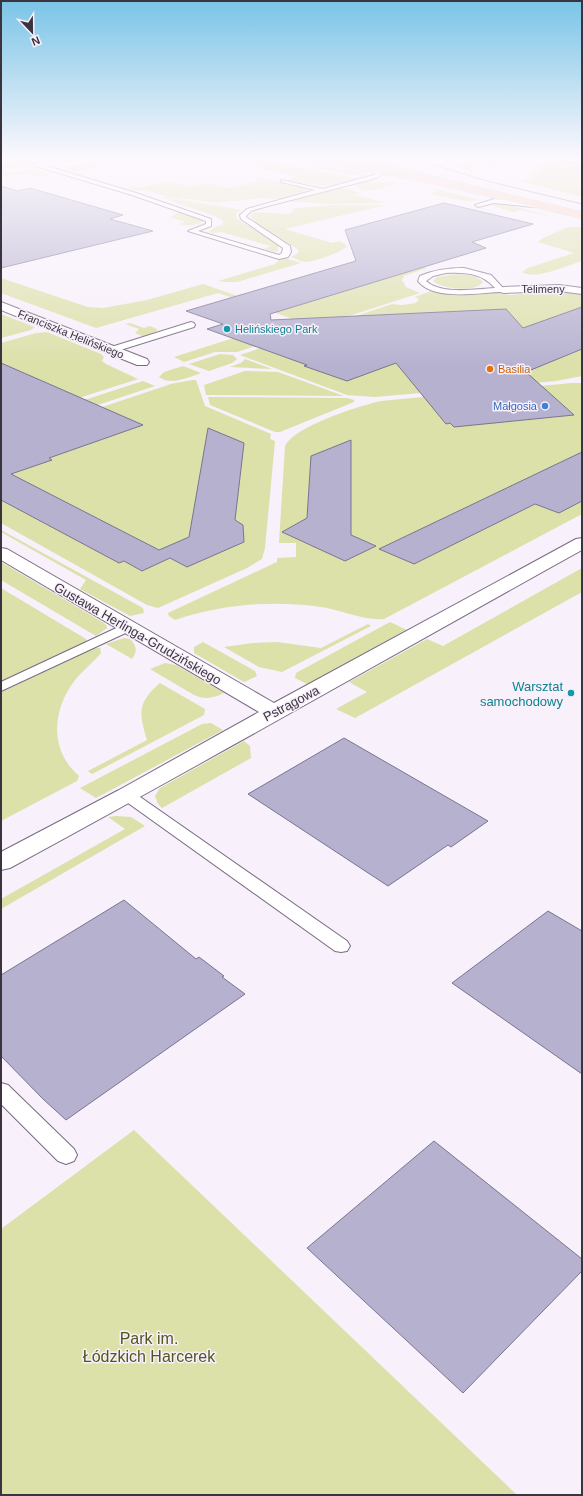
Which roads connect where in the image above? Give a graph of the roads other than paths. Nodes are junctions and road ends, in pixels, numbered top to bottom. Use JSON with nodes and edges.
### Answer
{"nodes":[{"id":1,"x":204,"y":227,"type":"edge"},
{"id":2,"x":255,"y":227,"type":"edge"},
{"id":3,"x":502,"y":290,"type":"junction"},
{"id":4,"x":582,"y":291,"type":"edge"},
{"id":5,"x":1,"y":306,"type":"edge"},
{"id":6,"x":191,"y":326,"type":"dead end"},
{"id":7,"x":111,"y":350,"type":"junction"},
{"id":8,"x":142,"y":362,"type":"dead end"},
{"id":9,"x":582,"y":543,"type":"edge"},
{"id":10,"x":1,"y":553,"type":"edge"},
{"id":11,"x":127,"y":627,"type":"junction"},
{"id":12,"x":1,"y":687,"type":"edge"},
{"id":13,"x":274,"y":712,"type":"junction"},
{"id":14,"x":127,"y":795,"type":"junction"},
{"id":15,"x":1,"y":862,"type":"edge"},
{"id":16,"x":341,"y":946,"type":"dead end"},
{"id":17,"x":1,"y":1091,"type":"edge"},
{"id":18,"x":66,"y":1155,"type":"dead end"}],
"edges":[{"from":1,"to":2,"type":"lane"},
{"from":3,"to":3,"type":"lane"},
{"from":3,"to":4,"type":"street","name":"Telimeny"},
{"from":5,"to":7,"type":"street","name":"Franciszka Helińskiego"},
{"from":6,"to":7,"type":"lane"},
{"from":7,"to":8,"type":"street","name":"Franciszka Helińskiego"},
{"from":9,"to":13,"type":"street","name":"Pstrągowa"},
{"from":10,"to":11,"type":"street","name":"Gustawa Herlinga-Grudzińskiego"},
{"from":11,"to":12,"type":"lane"},
{"from":11,"to":13,"type":"street","name":"Gustawa Herlinga-Grudzińskiego"},
{"from":13,"to":14,"type":"street","name":"Pstrągowa"},
{"from":14,"to":15,"type":"street","name":"Pstrągowa"},
{"from":14,"to":16,"type":"lane"},
{"from":17,"to":18,"type":"lane"}]}
